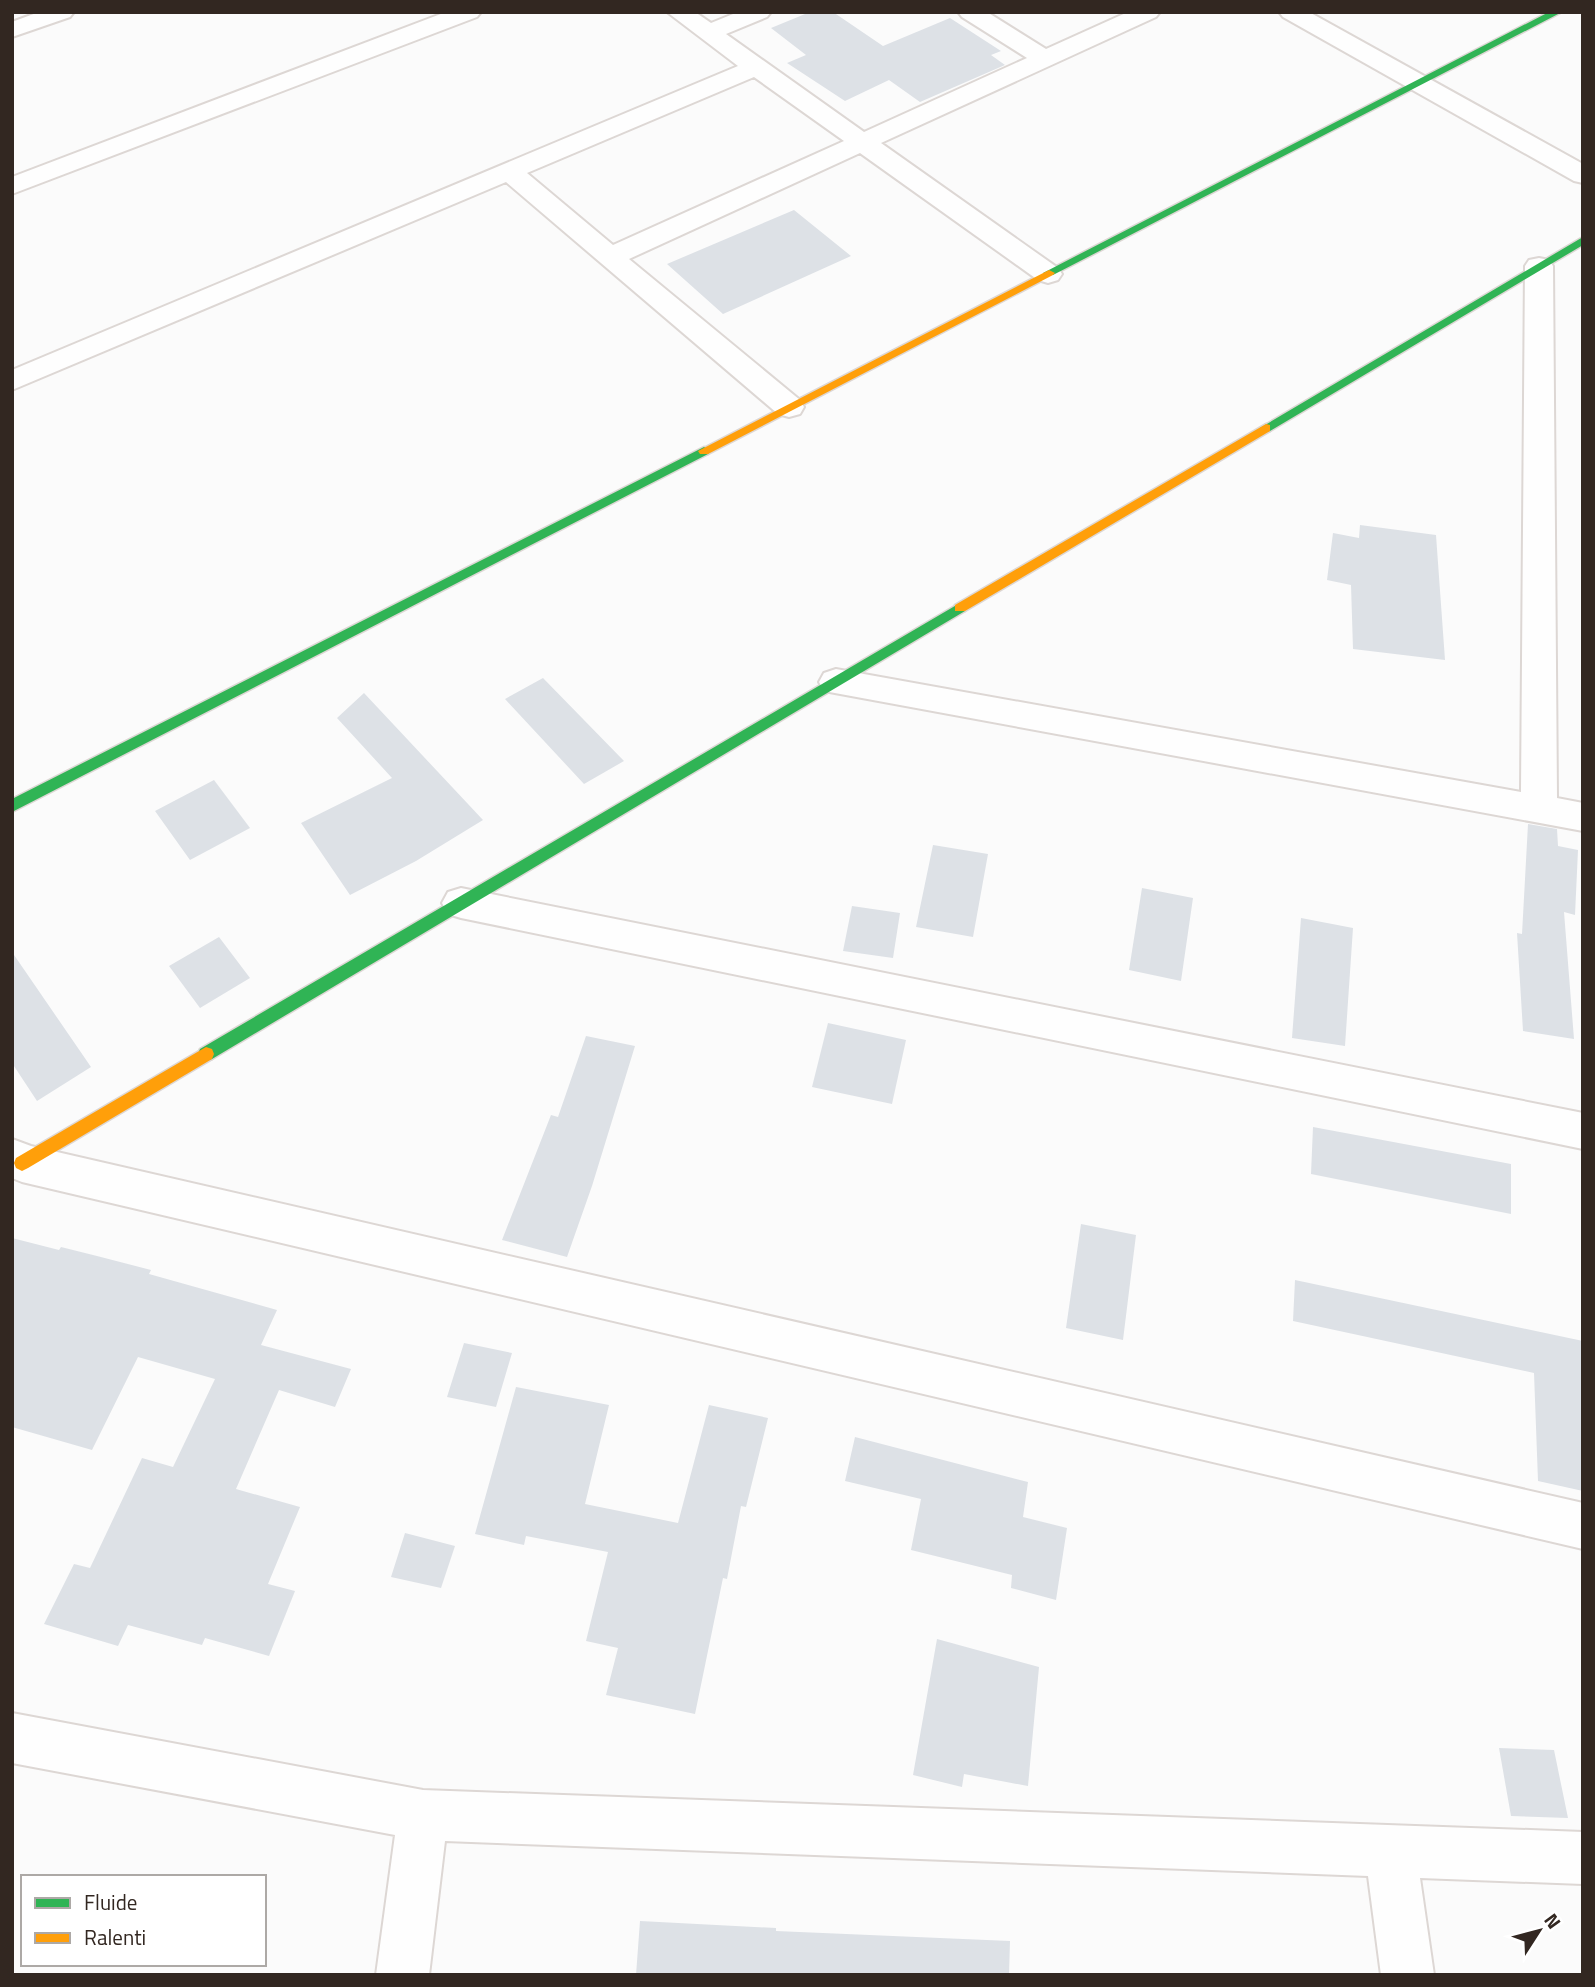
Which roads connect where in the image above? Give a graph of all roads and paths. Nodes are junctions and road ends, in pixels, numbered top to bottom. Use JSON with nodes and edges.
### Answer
{"nodes":[{"id":1,"x":62,"y":12,"type":"edge"},
{"id":2,"x":469,"y":12,"type":"edge"},
{"id":3,"x":679,"y":12,"type":"edge"},
{"id":4,"x":760,"y":12,"type":"edge"},
{"id":5,"x":970,"y":12,"type":"edge"},
{"id":6,"x":1148,"y":12,"type":"edge"},
{"id":7,"x":1291,"y":12,"type":"edge"},
{"id":8,"x":1557,"y":12,"type":"edge"},
{"id":9,"x":12,"y":30,"type":"edge"},
{"id":10,"x":709,"y":33,"type":"junction"},
{"id":11,"x":1045,"y":59,"type":"junction"},
{"id":12,"x":756,"y":67,"type":"junction"},
{"id":13,"x":1418,"y":83,"type":"junction"},
{"id":14,"x":862,"y":142,"type":"junction"},
{"id":15,"x":508,"y":171,"type":"junction"},
{"id":16,"x":1583,"y":175,"type":"edge"},
{"id":17,"x":12,"y":186,"type":"edge"},
{"id":18,"x":1583,"y":240,"type":"edge"},
{"id":19,"x":610,"y":257,"type":"junction"},
{"id":20,"x":1539,"y":266,"type":"junction"},
{"id":21,"x":1048,"y":274,"type":"junction"},
{"id":22,"x":12,"y":381,"type":"edge"},
{"id":23,"x":789,"y":407,"type":"junction"},
{"id":24,"x":836,"y":682,"type":"junction"},
{"id":25,"x":12,"y":806,"type":"edge"},
{"id":26,"x":1539,"y":809,"type":"junction"},
{"id":27,"x":1583,"y":817,"type":"edge"},
{"id":28,"x":461,"y":903,"type":"junction"},
{"id":29,"x":1583,"y":1131,"type":"edge"},
{"id":30,"x":17,"y":1160,"type":"edge"},
{"id":31,"x":1583,"y":1526,"type":"edge"},
{"id":32,"x":12,"y":1738,"type":"edge"},
{"id":33,"x":423,"y":1815,"type":"junction"},
{"id":34,"x":1390,"y":1851,"type":"junction"},
{"id":35,"x":1583,"y":1858,"type":"edge"},
{"id":36,"x":402,"y":1975,"type":"edge"},
{"id":37,"x":1408,"y":1975,"type":"edge"}],
"edges":[{"from":1,"to":9,"type":"street"},
{"from":2,"to":17,"type":"street"},
{"from":3,"to":10,"type":"street"},
{"from":4,"to":10,"type":"street"},
{"from":5,"to":11,"type":"street"},
{"from":6,"to":11,"type":"street"},
{"from":7,"to":13,"type":"street"},
{"from":8,"to":13,"type":"street"},
{"from":10,"to":12,"type":"street"},
{"from":11,"to":14,"type":"street"},
{"from":12,"to":14,"type":"street"},
{"from":12,"to":15,"type":"street"},
{"from":13,"to":16,"type":"street"},
{"from":13,"to":21,"type":"street"},
{"from":14,"to":19,"type":"street"},
{"from":14,"to":21,"type":"street"},
{"from":15,"to":19,"type":"street"},
{"from":15,"to":22,"type":"street"},
{"from":18,"to":20,"type":"street"},
{"from":19,"to":23,"type":"street"},
{"from":20,"to":24,"type":"street"},
{"from":20,"to":26,"type":"street"},
{"from":21,"to":23,"type":"street"},
{"from":23,"to":25,"type":"street"},
{"from":24,"to":26,"type":"street"},
{"from":24,"to":28,"type":"street"},
{"from":26,"to":27,"type":"street"},
{"from":28,"to":29,"type":"street"},
{"from":28,"to":30,"type":"street"},
{"from":30,"to":31,"type":"street"},
{"from":32,"to":33,"type":"street"},
{"from":33,"to":34,"type":"street"},
{"from":33,"to":36,"type":"street"},
{"from":34,"to":35,"type":"street"},
{"from":34,"to":37,"type":"street"}]}
